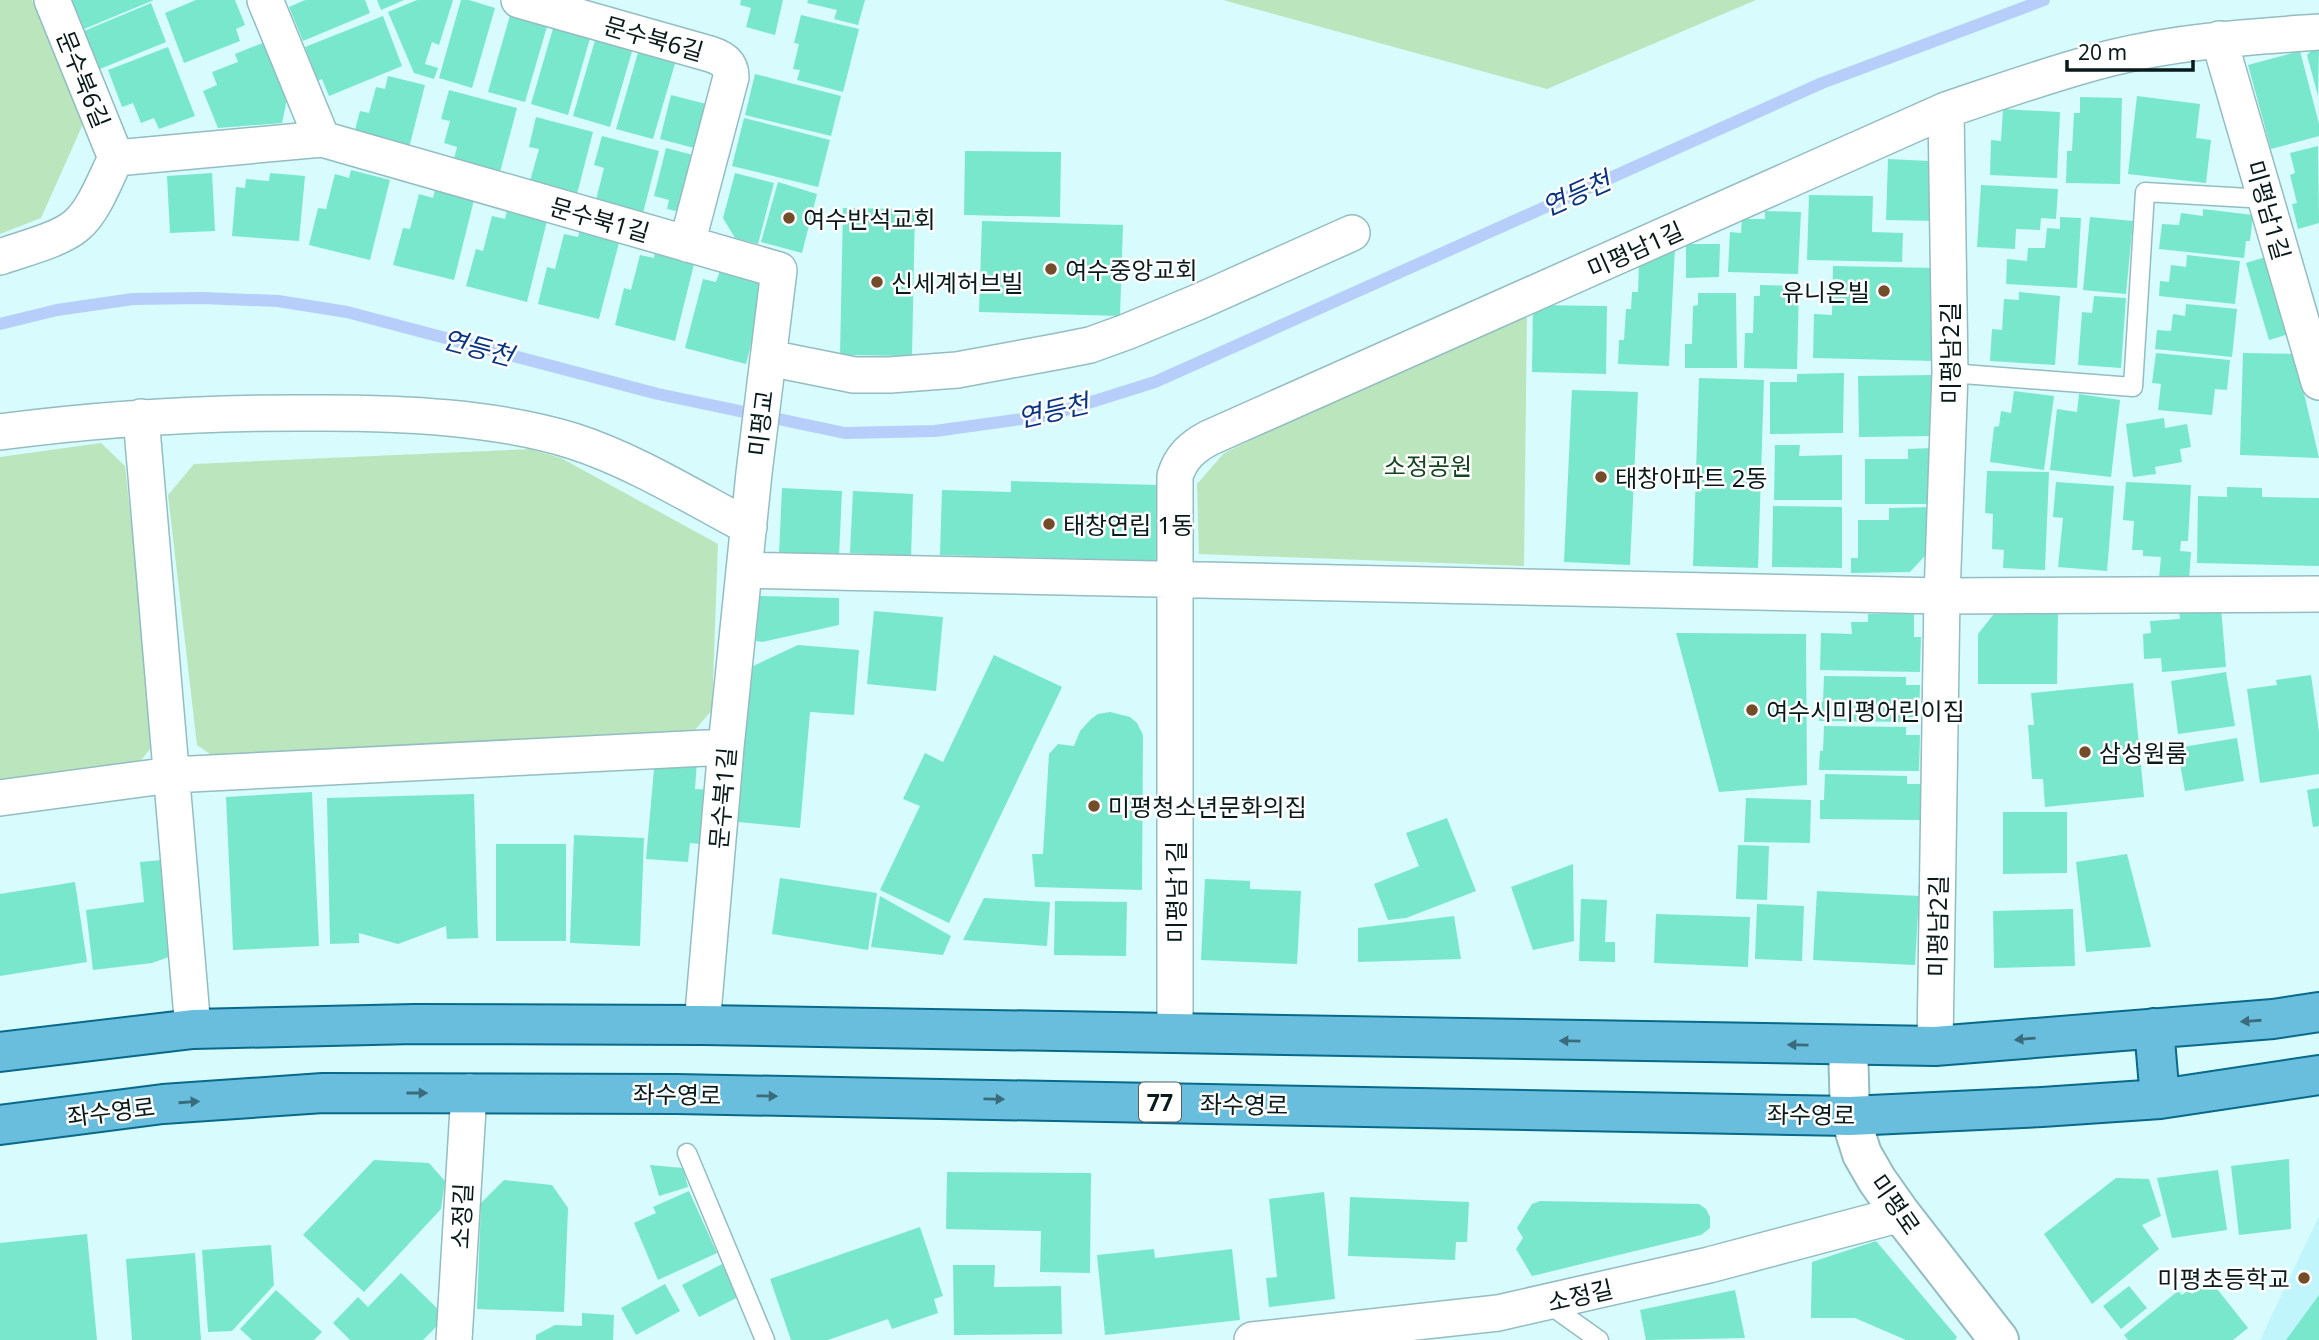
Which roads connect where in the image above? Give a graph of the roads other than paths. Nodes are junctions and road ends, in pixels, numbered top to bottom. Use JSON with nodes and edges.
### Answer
{"nodes":[{"id":1,"x":52,"y":0,"type":"edge"},
{"id":2,"x":265,"y":0,"type":"edge"},
{"id":3,"x":519,"y":0,"type":"edge"},
{"id":4,"x":2319,"y":32,"type":"edge"},
{"id":5,"x":2219,"y":39,"type":"junction"},
{"id":6,"x":1946,"y":110,"type":"junction"},
{"id":7,"x":322,"y":138,"type":"junction"},
{"id":8,"x":116,"y":158,"type":"junction"},
{"id":9,"x":2266,"y":199,"type":"junction"},
{"id":10,"x":1352,"y":233,"type":"dead end"},
{"id":11,"x":687,"y":244,"type":"junction"},
{"id":12,"x":0,"y":257,"type":"edge"},
{"id":13,"x":767,"y":366,"type":"junction"},
{"id":14,"x":1950,"y":373,"type":"junction"},
{"id":15,"x":2319,"y":382,"type":"edge"},
{"id":16,"x":141,"y":417,"type":"junction"},
{"id":17,"x":0,"y":432,"type":"edge"},
{"id":18,"x":754,"y":473,"type":"joint"},
{"id":19,"x":749,"y":527,"type":"junction"},
{"id":20,"x":744,"y":570,"type":"junction"},
{"id":21,"x":1175,"y":581,"type":"junction"},
{"id":22,"x":2319,"y":594,"type":"edge"},
{"id":23,"x":1942,"y":596,"type":"junction"},
{"id":24,"x":726,"y":747,"type":"junction"},
{"id":25,"x":171,"y":775,"type":"junction"},
{"id":26,"x":0,"y":798,"type":"edge"},
{"id":27,"x":2319,"y":1012,"type":"edge"},
{"id":28,"x":702,"y":1026,"type":"junction"},
{"id":29,"x":2154,"y":1028,"type":"junction"},
{"id":30,"x":192,"y":1029,"type":"junction"},
{"id":31,"x":1175,"y":1034,"type":"junction"},
{"id":32,"x":1849,"y":1045,"type":"junction"},
{"id":33,"x":1935,"y":1046,"type":"junction"},
{"id":34,"x":0,"y":1052,"type":"edge"},
{"id":35,"x":2319,"y":1075,"type":"edge"},
{"id":36,"x":469,"y":1092,"type":"junction"},
{"id":37,"x":2160,"y":1099,"type":"junction"},
{"id":38,"x":1850,"y":1115,"type":"junction"},
{"id":39,"x":0,"y":1125,"type":"edge"},
{"id":40,"x":687,"y":1153,"type":"dead end"},
{"id":41,"x":1901,"y":1214,"type":"junction"},
{"id":42,"x":1547,"y":1303,"type":"junction"},
{"id":43,"x":454,"y":1340,"type":"edge"},
{"id":44,"x":765,"y":1340,"type":"edge"},
{"id":45,"x":1252,"y":1340,"type":"edge"},
{"id":46,"x":1599,"y":1340,"type":"edge"},
{"id":47,"x":1999,"y":1340,"type":"edge"}],
"edges":[{"from":1,"to":8,"type":"street","name":"문수북6길"},
{"from":2,"to":7,"type":"street"},
{"from":3,"to":11,"type":"street","name":"문수북6길"},
{"from":4,"to":5,"type":"street","name":"미평남1길"},
{"from":5,"to":6,"type":"street","name":"미평남1길"},
{"from":5,"to":9,"type":"street","name":"미평남1길"},
{"from":6,"to":14,"type":"street","name":"미평남2길"},
{"from":6,"to":21,"type":"street","name":"미평남1길"},
{"from":7,"to":8,"type":"street","name":"문수북1길"},
{"from":7,"to":11,"type":"street","name":"문수북1길"},
{"from":8,"to":12,"type":"street"},
{"from":9,"to":14,"type":"lane"},
{"from":9,"to":15,"type":"street","name":"미평남1길"},
{"from":10,"to":13,"type":"street"},
{"from":11,"to":13,"type":"street","name":"문수북1길"},
{"from":13,"to":18,"type":"street","name":"미평교"},
{"from":14,"to":23,"type":"street","name":"미평남2길"},
{"from":16,"to":17,"type":"street"},
{"from":16,"to":19,"type":"street"},
{"from":16,"to":25,"type":"street"},
{"from":18,"to":19,"type":"street","name":"문수북1길"},
{"from":19,"to":20,"type":"street","name":"문수북1길"},
{"from":20,"to":21,"type":"street"},
{"from":20,"to":24,"type":"street","name":"문수북1길"},
{"from":21,"to":23,"type":"street"},
{"from":21,"to":31,"type":"street","name":"미평남1길"},
{"from":22,"to":23,"type":"street"},
{"from":23,"to":33,"type":"street","name":"미평남2길"},
{"from":24,"to":25,"type":"street"},
{"from":24,"to":28,"type":"street","name":"문수북1길"},
{"from":25,"to":26,"type":"street"},
{"from":25,"to":30,"type":"street"},
{"from":27,"to":29,"type":"main road","one_way":true},
{"from":28,"to":30,"type":"main road"},
{"from":28,"to":31,"type":"main road"},
{"from":29,"to":33,"type":"main road","one_way":true},
{"from":29,"to":37,"type":"main road"},
{"from":30,"to":34,"type":"main road"},
{"from":32,"to":31,"type":"main road","one_way":true},
{"from":32,"to":33,"type":"main road"},
{"from":32,"to":38,"type":"street","name":"미평로"},
{"from":35,"to":37,"type":"main road","name":"좌수영로","number":"77"},
{"from":36,"to":38,"type":"main road","name":"좌수영로","number":"77","one_way":true},
{"from":39,"to":36,"type":"main road","name":"좌수영로","number":"77","one_way":true},
{"from":36,"to":43,"type":"street","name":"소정길"},
{"from":37,"to":38,"type":"main road","name":"좌수영로","number":"77"},
{"from":38,"to":41,"type":"street","name":"미평로"},
{"from":40,"to":44,"type":"lane"},
{"from":41,"to":42,"type":"street","name":"소정길"},
{"from":41,"to":47,"type":"street","name":"미평로"},
{"from":42,"to":45,"type":"street","name":"소정길"},
{"from":42,"to":46,"type":"lane"}]}
